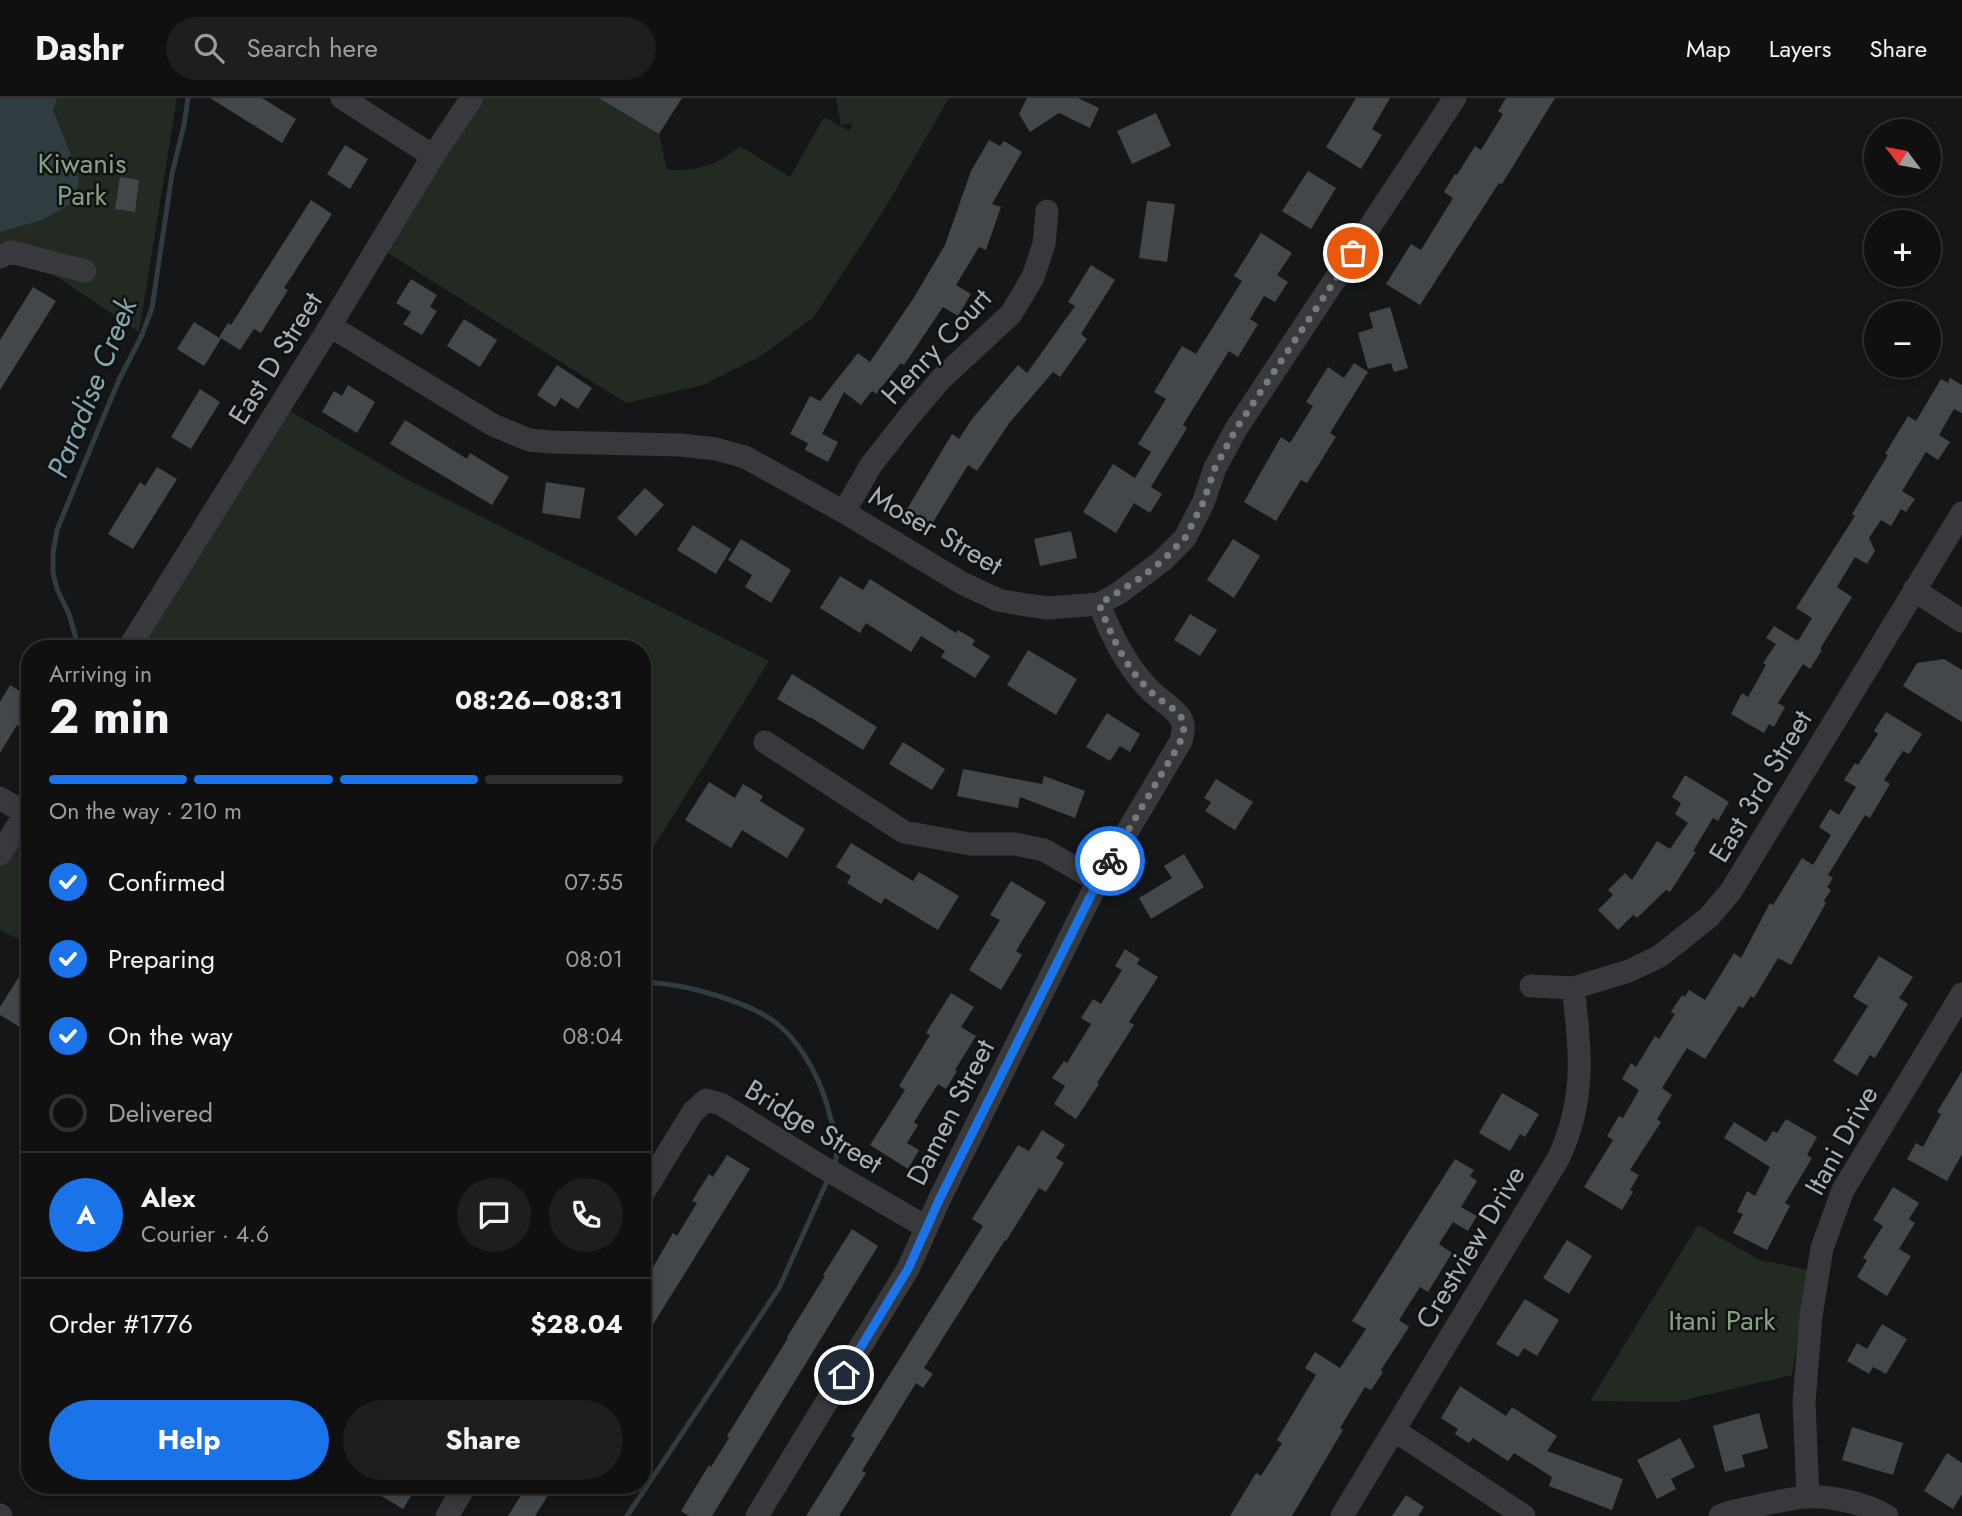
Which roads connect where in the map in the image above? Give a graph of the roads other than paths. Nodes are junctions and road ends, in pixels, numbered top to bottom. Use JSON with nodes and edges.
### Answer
{"nodes":[{"id":1,"x":342,"y":98,"type":"edge"},
{"id":2,"x":472,"y":98,"type":"edge"},
{"id":3,"x":1455,"y":98,"type":"edge"},
{"id":4,"x":433,"y":156,"type":"junction"},
{"id":5,"x":1047,"y":212,"type":"dead end"},
{"id":6,"x":0,"y":257,"type":"edge"},
{"id":7,"x":85,"y":271,"type":"dead end"},
{"id":8,"x":330,"y":326,"type":"junction"},
{"id":9,"x":844,"y":512,"type":"junction"},
{"id":10,"x":1962,"y":513,"type":"edge"},
{"id":11,"x":1914,"y":590,"type":"junction"},
{"id":12,"x":1099,"y":604,"type":"junction"},
{"id":13,"x":1962,"y":621,"type":"edge"},
{"id":14,"x":134,"y":640,"type":"edge"},
{"id":15,"x":765,"y":743,"type":"dead end"},
{"id":16,"x":0,"y":797,"type":"edge"},
{"id":17,"x":21,"y":807,"type":"edge"},
{"id":18,"x":21,"y":821,"type":"edge"},
{"id":19,"x":0,"y":854,"type":"edge"},
{"id":20,"x":1098,"y":881,"type":"junction"},
{"id":21,"x":1531,"y":986,"type":"dead end"},
{"id":22,"x":1573,"y":988,"type":"junction"},
{"id":23,"x":1962,"y":994,"type":"edge"},
{"id":24,"x":651,"y":1180,"type":"edge"},
{"id":25,"x":926,"y":1227,"type":"junction"},
{"id":26,"x":1394,"y":1430,"type":"junction"},
{"id":27,"x":460,"y":1494,"type":"edge"},
{"id":28,"x":1808,"y":1497,"type":"junction"},
{"id":29,"x":447,"y":1516,"type":"edge"},
{"id":30,"x":757,"y":1516,"type":"edge"},
{"id":31,"x":1342,"y":1516,"type":"edge"},
{"id":32,"x":1524,"y":1516,"type":"edge"},
{"id":33,"x":1720,"y":1516,"type":"edge"},
{"id":34,"x":1887,"y":1516,"type":"edge"}],
"edges":[{"from":1,"to":4,"type":"street"},
{"from":2,"to":4,"type":"street","name":"East D Street"},
{"from":3,"to":12,"type":"street","name":"Moser Street"},
{"from":4,"to":8,"type":"street","name":"East D Street"},
{"from":5,"to":9,"type":"street","name":"Henry Court"},
{"from":6,"to":7,"type":"street"},
{"from":8,"to":9,"type":"street","name":"Moser Street"},
{"from":8,"to":14,"type":"street","name":"East D Street"},
{"from":9,"to":12,"type":"street","name":"Moser Street"},
{"from":10,"to":11,"type":"street","name":"East 3rd Street"},
{"from":11,"to":13,"type":"street"},
{"from":11,"to":22,"type":"street","name":"East 3rd Street"},
{"from":12,"to":20,"type":"street","name":"Damen Street"},
{"from":15,"to":20,"type":"street"},
{"from":16,"to":17,"type":"street"},
{"from":18,"to":19,"type":"street"},
{"from":20,"to":25,"type":"street","name":"Damen Street"},
{"from":21,"to":22,"type":"street","name":"East 3rd Street"},
{"from":22,"to":26,"type":"street","name":"Crestview Drive"},
{"from":23,"to":28,"type":"street","name":"Itani Drive"},
{"from":24,"to":25,"type":"street","name":"Bridge Street"},
{"from":25,"to":30,"type":"street","name":"Damen Street"},
{"from":26,"to":31,"type":"street","name":"Crestview Drive"},
{"from":26,"to":32,"type":"street"},
{"from":27,"to":29,"type":"street"},
{"from":28,"to":33,"type":"street"},
{"from":28,"to":34,"type":"street"}]}
